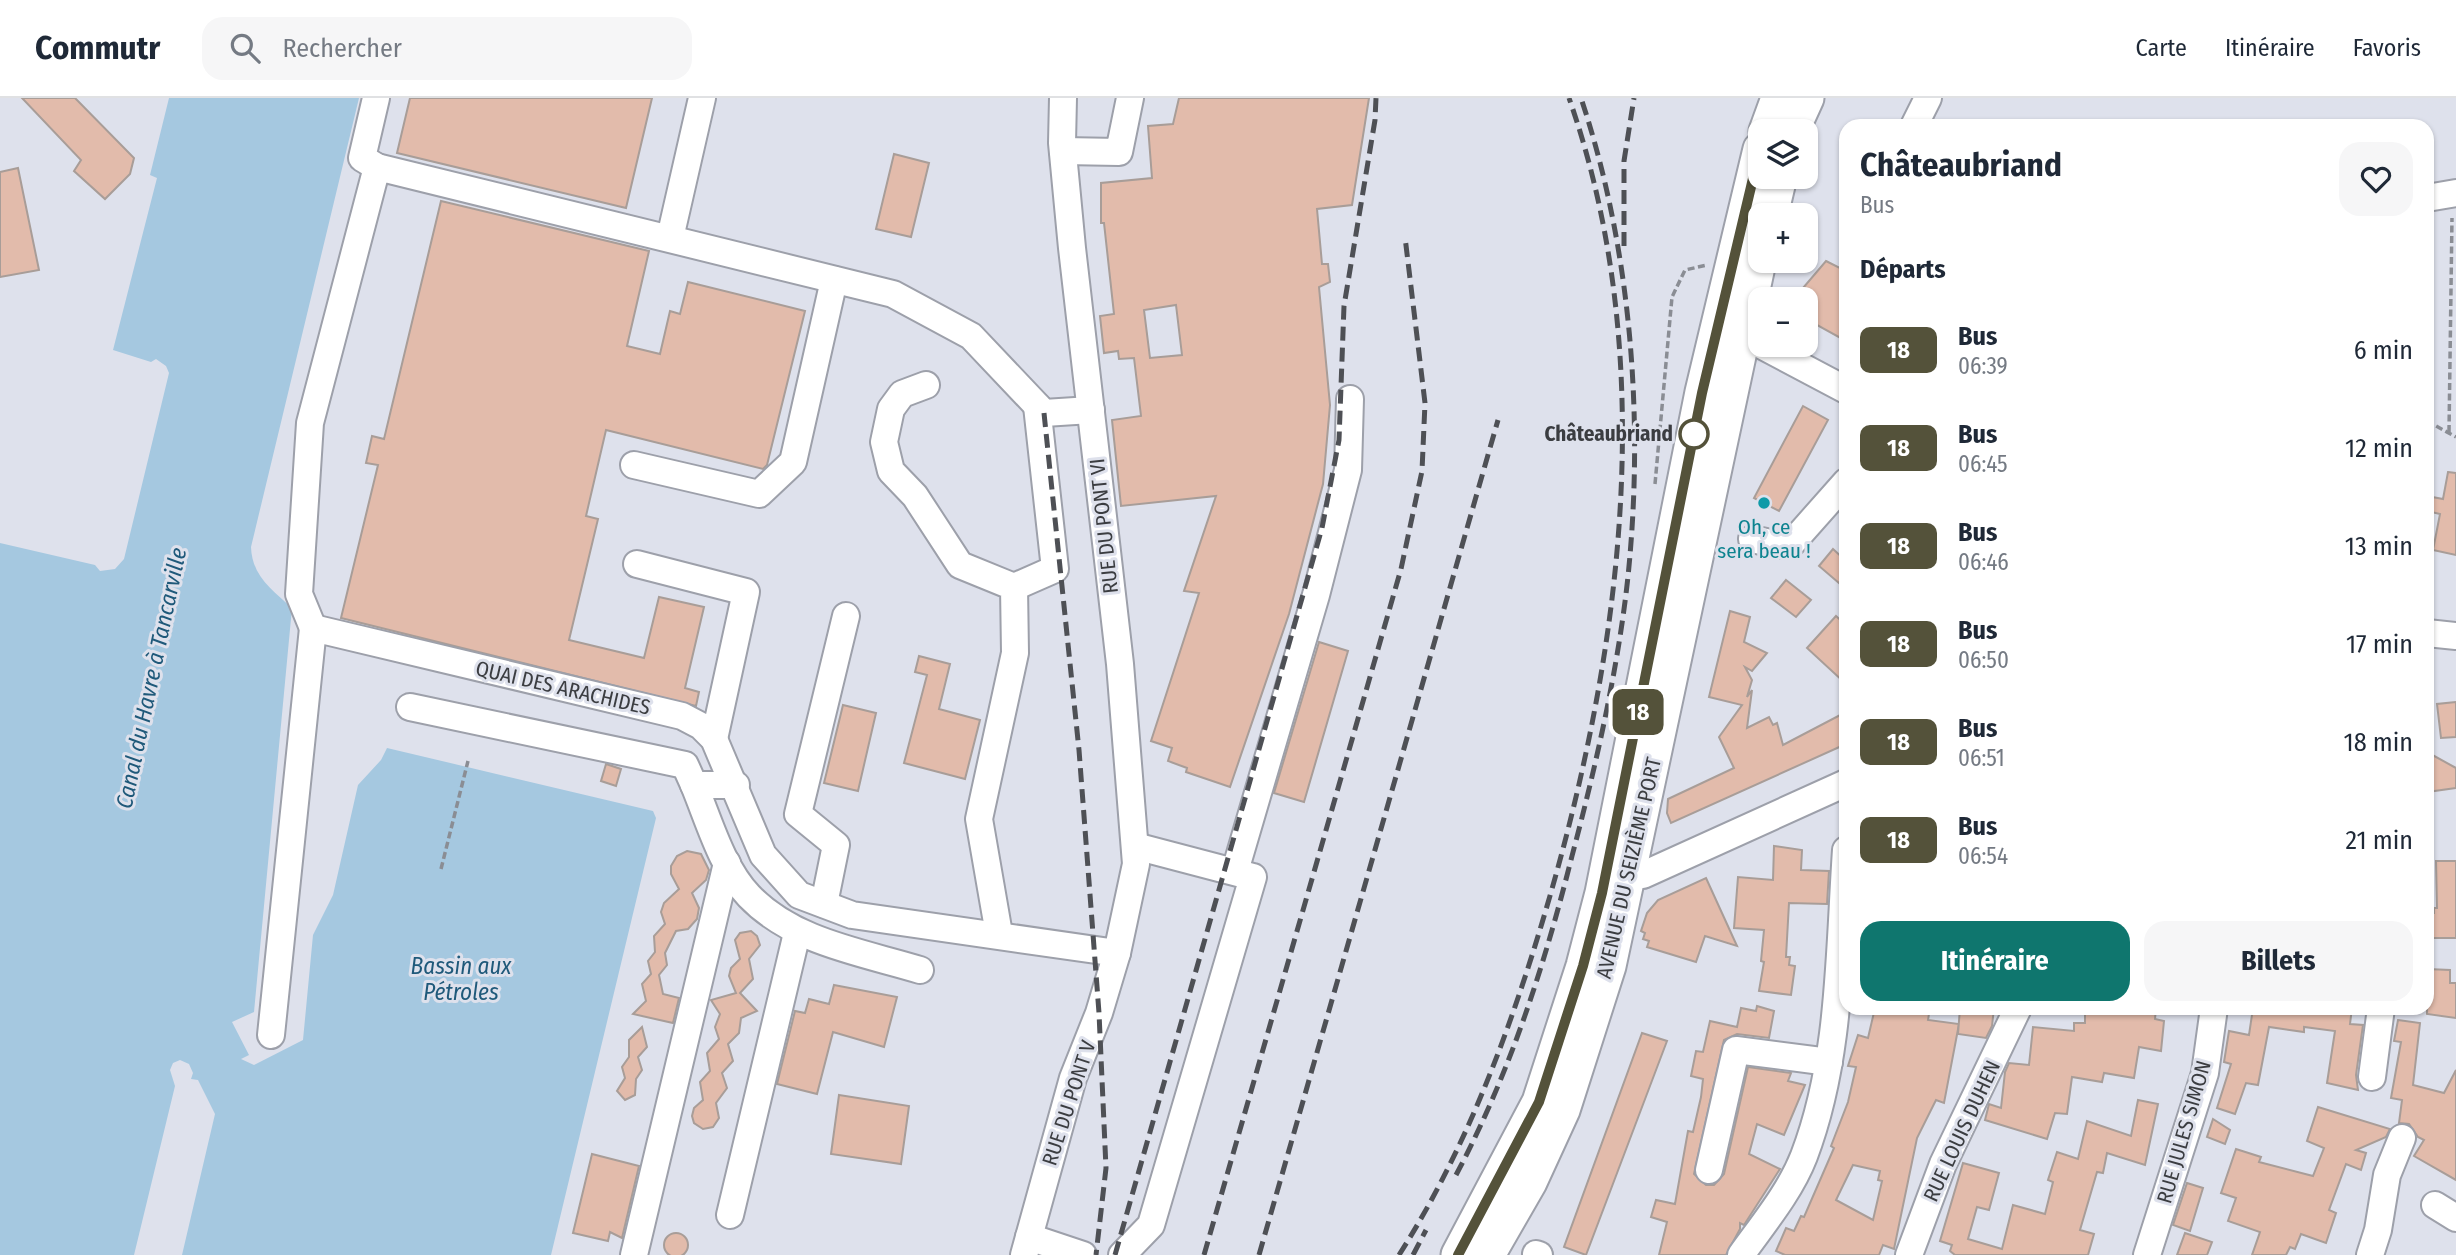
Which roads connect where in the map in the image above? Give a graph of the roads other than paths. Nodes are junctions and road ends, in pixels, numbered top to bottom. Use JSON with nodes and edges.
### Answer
{"nodes":[{"id":1,"x":376,"y":98,"type":"edge"},
{"id":2,"x":702,"y":98,"type":"edge"},
{"id":3,"x":1063,"y":98,"type":"edge"},
{"id":4,"x":1130,"y":98,"type":"edge"},
{"id":5,"x":1778,"y":98,"type":"edge"},
{"id":6,"x":1807,"y":98,"type":"edge"},
{"id":7,"x":1928,"y":98,"type":"edge"},
{"id":8,"x":1770,"y":119,"type":"edge"},
{"id":9,"x":1797,"y":119,"type":"edge"},
{"id":10,"x":1918,"y":119,"type":"edge"},
{"id":11,"x":1063,"y":151,"type":"junction"},
{"id":12,"x":377,"y":167,"type":"junction"},
{"id":13,"x":1755,"y":189,"type":"edge"},
{"id":14,"x":670,"y":238,"type":"junction"},
{"id":15,"x":1746,"y":264,"type":"edge"},
{"id":16,"x":834,"y":280,"type":"junction"},
{"id":17,"x":1731,"y":329,"type":"junction"},
{"id":18,"x":926,"y":385,"type":"dead end"},
{"id":19,"x":1839,"y":386,"type":"edge"},
{"id":20,"x":1350,"y":399,"type":"dead end"},
{"id":21,"x":1037,"y":406,"type":"junction"},
{"id":22,"x":1091,"y":410,"type":"junction"},
{"id":23,"x":634,"y":465,"type":"dead end"},
{"id":24,"x":1839,"y":490,"type":"edge"},
{"id":25,"x":1752,"y":540,"type":"dead end"},
{"id":26,"x":637,"y":564,"type":"dead end"},
{"id":27,"x":1014,"y":587,"type":"junction"},
{"id":28,"x":846,"y":616,"type":"dead end"},
{"id":29,"x":313,"y":628,"type":"junction"},
{"id":30,"x":2434,"y":634,"type":"edge"},
{"id":31,"x":2456,"y":636,"type":"edge"},
{"id":32,"x":410,"y":707,"type":"dead end"},
{"id":33,"x":715,"y":739,"type":"junction"},
{"id":34,"x":694,"y":785,"type":"junction"},
{"id":35,"x":736,"y":785,"type":"junction"},
{"id":36,"x":1839,"y":786,"type":"edge"},
{"id":37,"x":1135,"y":846,"type":"junction"},
{"id":38,"x":727,"y":863,"type":"junction"},
{"id":39,"x":1235,"y":872,"type":"junction"},
{"id":40,"x":1629,"y":875,"type":"junction"},
{"id":41,"x":824,"y":904,"type":"junction"},
{"id":42,"x":797,"y":933,"type":"junction"},
{"id":43,"x":999,"y":934,"type":"junction"},
{"id":44,"x":1839,"y":937,"type":"edge"},
{"id":45,"x":1117,"y":953,"type":"junction"},
{"id":46,"x":920,"y":970,"type":"dead end"},
{"id":47,"x":2016,"y":1015,"type":"edge"},
{"id":48,"x":2213,"y":1015,"type":"edge"},
{"id":49,"x":2380,"y":1015,"type":"edge"},
{"id":50,"x":271,"y":1035,"type":"dead end"},
{"id":51,"x":1829,"y":1062,"type":"junction"},
{"id":52,"x":2372,"y":1077,"type":"dead end"},
{"id":53,"x":2402,"y":1138,"type":"dead end"},
{"id":54,"x":1709,"y":1170,"type":"dead end"},
{"id":55,"x":730,"y":1215,"type":"dead end"},
{"id":56,"x":1026,"y":1246,"type":"edge"},
{"id":57,"x":634,"y":1255,"type":"edge"},
{"id":58,"x":1083,"y":1255,"type":"edge"},
{"id":59,"x":1122,"y":1255,"type":"edge"},
{"id":60,"x":1458,"y":1255,"type":"edge"},
{"id":61,"x":1488,"y":1255,"type":"edge"},
{"id":62,"x":1741,"y":1255,"type":"edge"},
{"id":63,"x":1909,"y":1255,"type":"edge"},
{"id":64,"x":2147,"y":1255,"type":"edge"},
{"id":65,"x":2370,"y":1255,"type":"edge"}],
"edges":[{"from":1,"to":12,"type":"street"},
{"from":2,"to":14,"type":"street"},
{"from":3,"to":11,"type":"street","name":"RUE DU PONT VI"},
{"from":4,"to":11,"type":"street"},
{"from":5,"to":8,"type":"main road"},
{"from":6,"to":9,"type":"main road"},
{"from":7,"to":10,"type":"street"},
{"from":11,"to":22,"type":"street","name":"RUE DU PONT VI"},
{"from":12,"to":14,"type":"street"},
{"from":12,"to":29,"type":"street"},
{"from":13,"to":15,"type":"main road","name":"AVENUE DU SEIZIÈME PORT"},
{"from":14,"to":16,"type":"street"},
{"from":15,"to":17,"type":"main road","name":"AVENUE DU SEIZIÈME PORT"},
{"from":16,"to":21,"type":"street"},
{"from":16,"to":23,"type":"street"},
{"from":17,"to":19,"type":"street"},
{"from":17,"to":40,"type":"main road","name":"AVENUE DU SEIZIÈME PORT"},
{"from":17,"to":60,"type":"main road","name":"AVENUE DU SEIZIÈME PORT"},
{"from":18,"to":27,"type":"street"},
{"from":20,"to":39,"type":"street"},
{"from":21,"to":22,"type":"street"},
{"from":21,"to":27,"type":"street"},
{"from":22,"to":37,"type":"street","name":"RUE DU PONT VI"},
{"from":24,"to":25,"type":"street"},
{"from":26,"to":33,"type":"street"},
{"from":27,"to":43,"type":"street"},
{"from":28,"to":41,"type":"street"},
{"from":29,"to":33,"type":"street","name":"QUAI DES ARACHIDES"},
{"from":29,"to":50,"type":"street"},
{"from":30,"to":31,"type":"street"},
{"from":32,"to":34,"type":"street"},
{"from":33,"to":35,"type":"street","name":"QUAI DES ARACHIDES"},
{"from":34,"to":35,"type":"street"},
{"from":34,"to":38,"type":"street"},
{"from":35,"to":41,"type":"street","name":"QUAI DES ARACHIDES"},
{"from":36,"to":40,"type":"street"},
{"from":37,"to":39,"type":"street"},
{"from":37,"to":45,"type":"street","name":"RUE DU PONT VI"},
{"from":38,"to":42,"type":"street"},
{"from":38,"to":57,"type":"street"},
{"from":39,"to":59,"type":"street"},
{"from":40,"to":61,"type":"main road","name":"AVENUE DU SEIZIÈME PORT"},
{"from":41,"to":43,"type":"street","name":"QUAI DES ARACHIDES"},
{"from":42,"to":46,"type":"street"},
{"from":42,"to":55,"type":"street"},
{"from":43,"to":45,"type":"street","name":"QUAI DES ARACHIDES"},
{"from":44,"to":51,"type":"street"},
{"from":45,"to":56,"type":"street","name":"RUE DU PONT V"},
{"from":47,"to":63,"type":"street","name":"RUE LOUIS DUHEN"},
{"from":48,"to":64,"type":"street","name":"RUE JULES SIMON"},
{"from":49,"to":52,"type":"street"},
{"from":51,"to":54,"type":"street"},
{"from":51,"to":62,"type":"street"},
{"from":53,"to":65,"type":"street"},
{"from":56,"to":58,"type":"street"}]}
